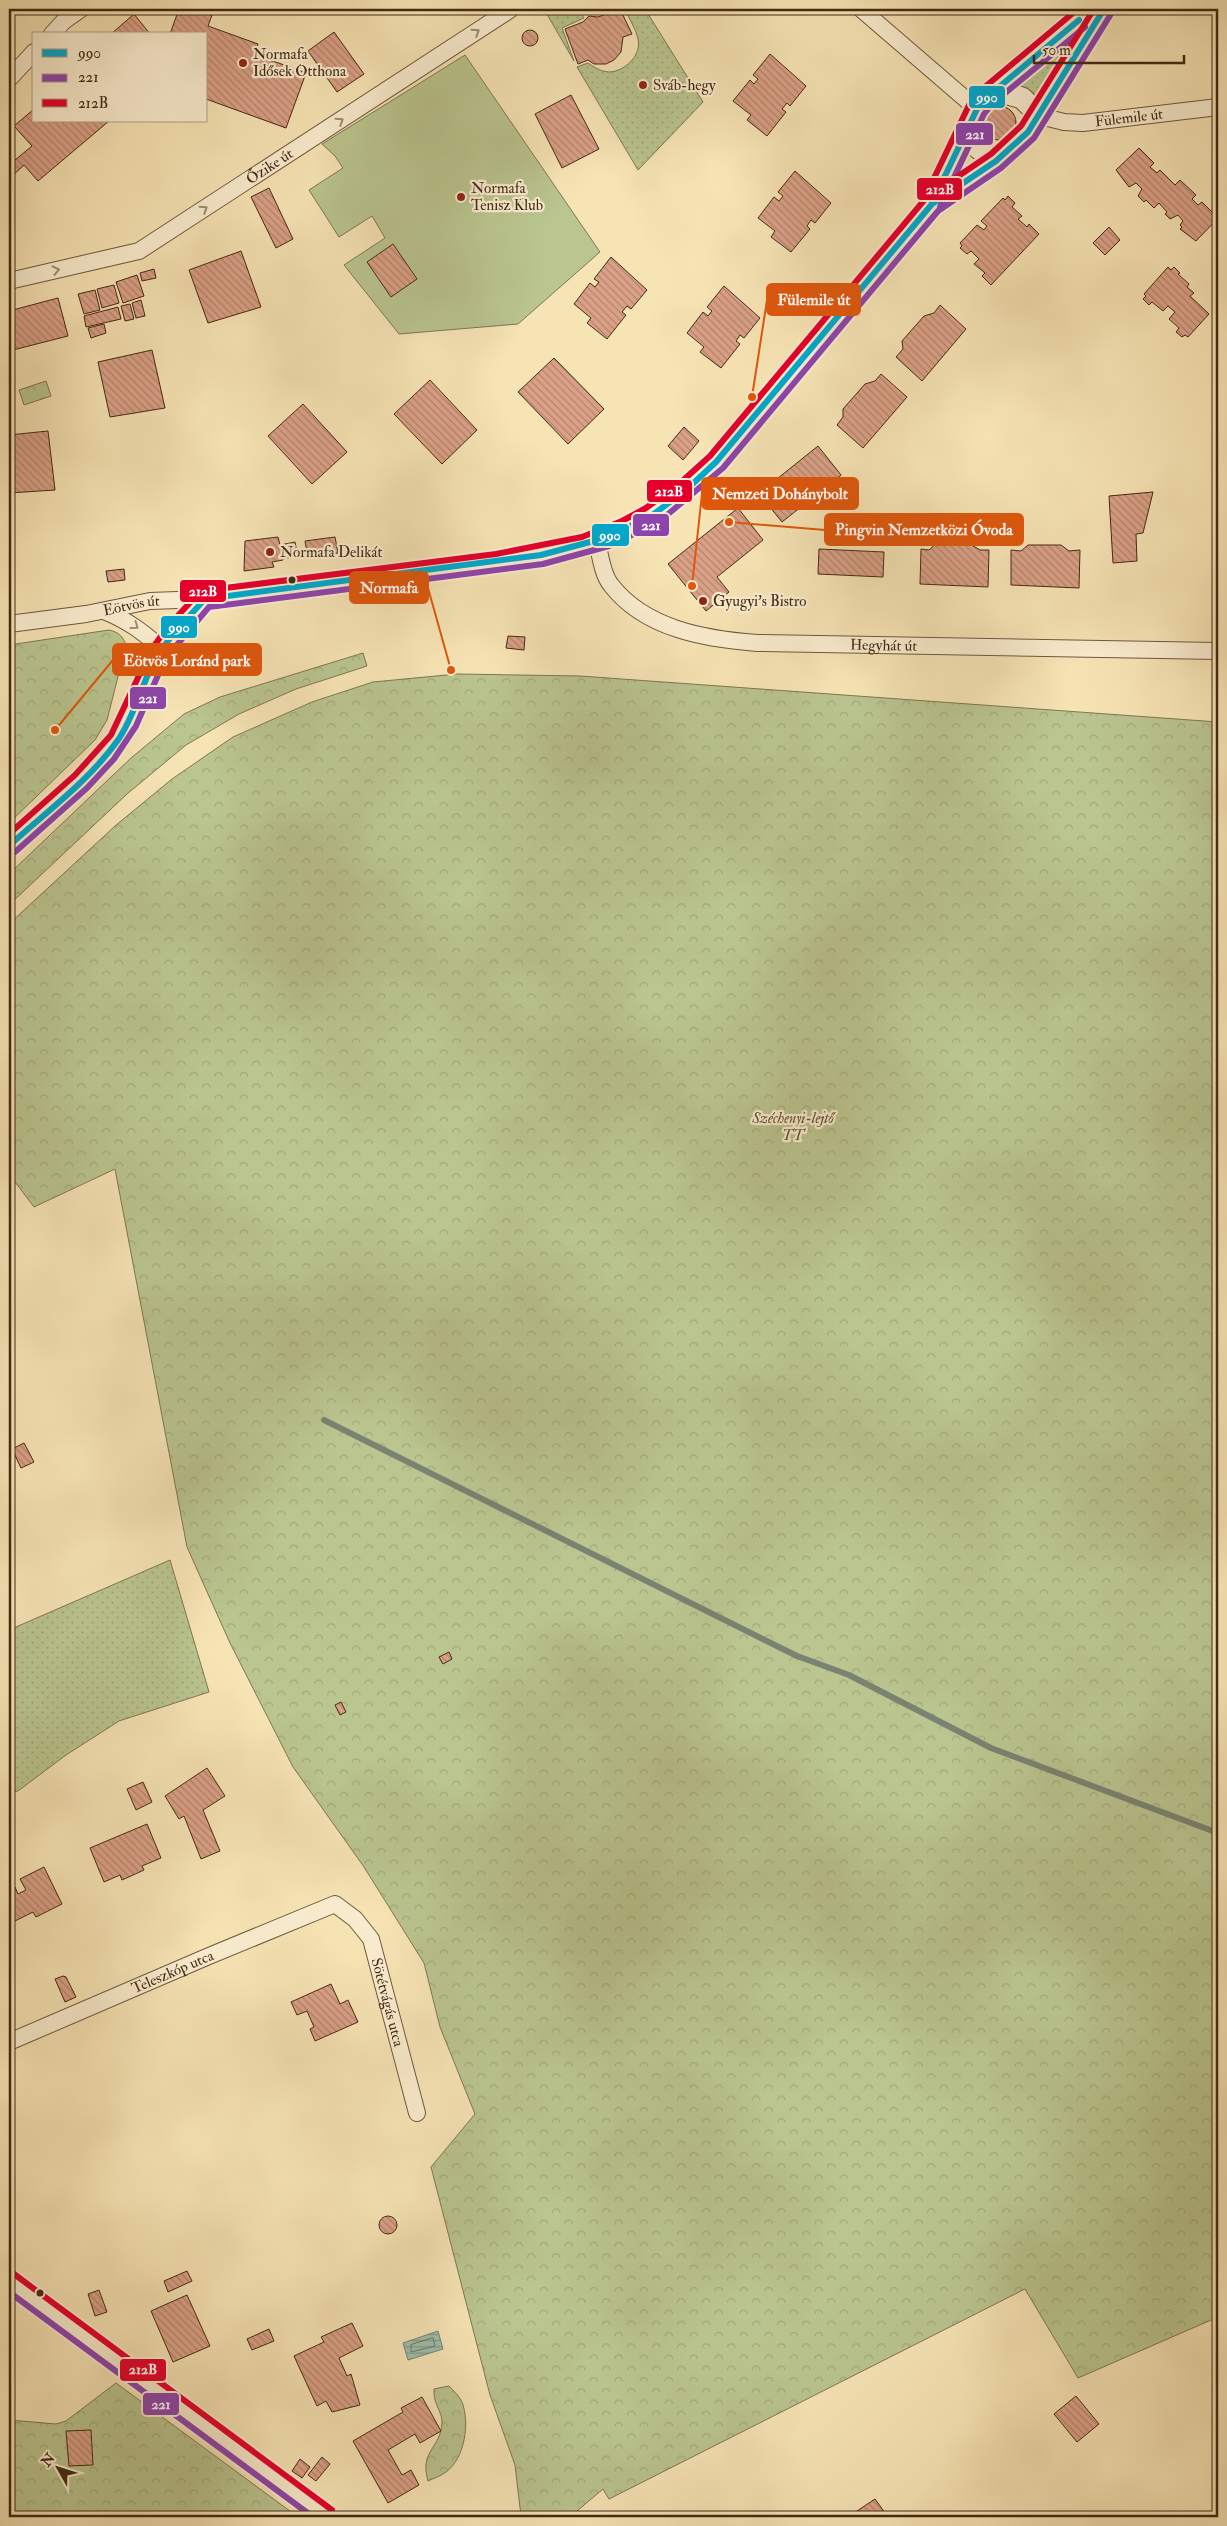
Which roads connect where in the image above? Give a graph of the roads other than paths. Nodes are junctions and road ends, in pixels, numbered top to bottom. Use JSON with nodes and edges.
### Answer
{"nodes":[{"id":1,"x":81,"y":9,"type":"edge"},
{"id":2,"x":511,"y":9,"type":"edge"},
{"id":3,"x":862,"y":9,"type":"edge"},
{"id":4,"x":1093,"y":9,"type":"edge"},
{"id":5,"x":1104,"y":9,"type":"edge"},
{"id":6,"x":54,"y":32,"type":"edge"},
{"id":7,"x":32,"y":54,"type":"edge"},
{"id":8,"x":9,"y":79,"type":"edge"},
{"id":9,"x":994,"y":90,"type":"junction"},
{"id":10,"x":1218,"y":107,"type":"edge"},
{"id":11,"x":977,"y":109,"type":"junction"},
{"id":12,"x":1040,"y":116,"type":"junction"},
{"id":13,"x":968,"y":129,"type":"junction"},
{"id":14,"x":996,"y":161,"type":"junction"},
{"id":15,"x":932,"y":204,"type":"junction"},
{"id":16,"x":9,"y":281,"type":"edge"},
{"id":17,"x":597,"y":541,"type":"junction"},
{"id":18,"x":206,"y":599,"type":"junction"},
{"id":19,"x":104,"y":611,"type":"junction"},
{"id":20,"x":9,"y":624,"type":"edge"},
{"id":21,"x":161,"y":648,"type":"junction"},
{"id":22,"x":1218,"y":651,"type":"edge"},
{"id":23,"x":9,"y":846,"type":"edge"},
{"id":24,"x":335,"y":1904,"type":"joint"},
{"id":25,"x":9,"y":2042,"type":"edge"},
{"id":26,"x":417,"y":2113,"type":"dead end"},
{"id":27,"x":9,"y":2280,"type":"edge"},
{"id":28,"x":326,"y":2517,"type":"edge"}],
"edges":[{"from":1,"to":6,"type":"street"},
{"from":16,"to":2,"type":"street","name":"Őzike út","one_way":true},
{"from":3,"to":11,"type":"street"},
{"from":4,"to":9,"type":"street","name":"Eötvös út"},
{"from":5,"to":12,"type":"street","name":"Eötvös út"},
{"from":7,"to":8,"type":"street"},
{"from":9,"to":11,"type":"street","name":"Eötvös út"},
{"from":9,"to":12,"type":"street"},
{"from":10,"to":12,"type":"street","name":"Fülemile út"},
{"from":11,"to":13,"type":"street","name":"Eötvös út"},
{"from":12,"to":14,"type":"street","name":"Eötvös út"},
{"from":13,"to":14,"type":"street"},
{"from":13,"to":15,"type":"street","name":"Eötvös út"},
{"from":14,"to":15,"type":"street","name":"Eötvös út"},
{"from":15,"to":17,"type":"street","name":"Eötvös út"},
{"from":17,"to":18,"type":"street","name":"Eötvös út"},
{"from":17,"to":22,"type":"street","name":"Hegyhát út"},
{"from":18,"to":19,"type":"street","name":"Eötvös út"},
{"from":18,"to":21,"type":"street","name":"Eötvös út"},
{"from":19,"to":20,"type":"street"},
{"from":19,"to":21,"type":"street","name":"Eötvös út","one_way":true},
{"from":21,"to":23,"type":"street"},
{"from":24,"to":25,"type":"street","name":"Teleszkóp utca"},
{"from":24,"to":26,"type":"street","name":"Sötétvágás utca"},
{"from":27,"to":28,"type":"street"}]}
